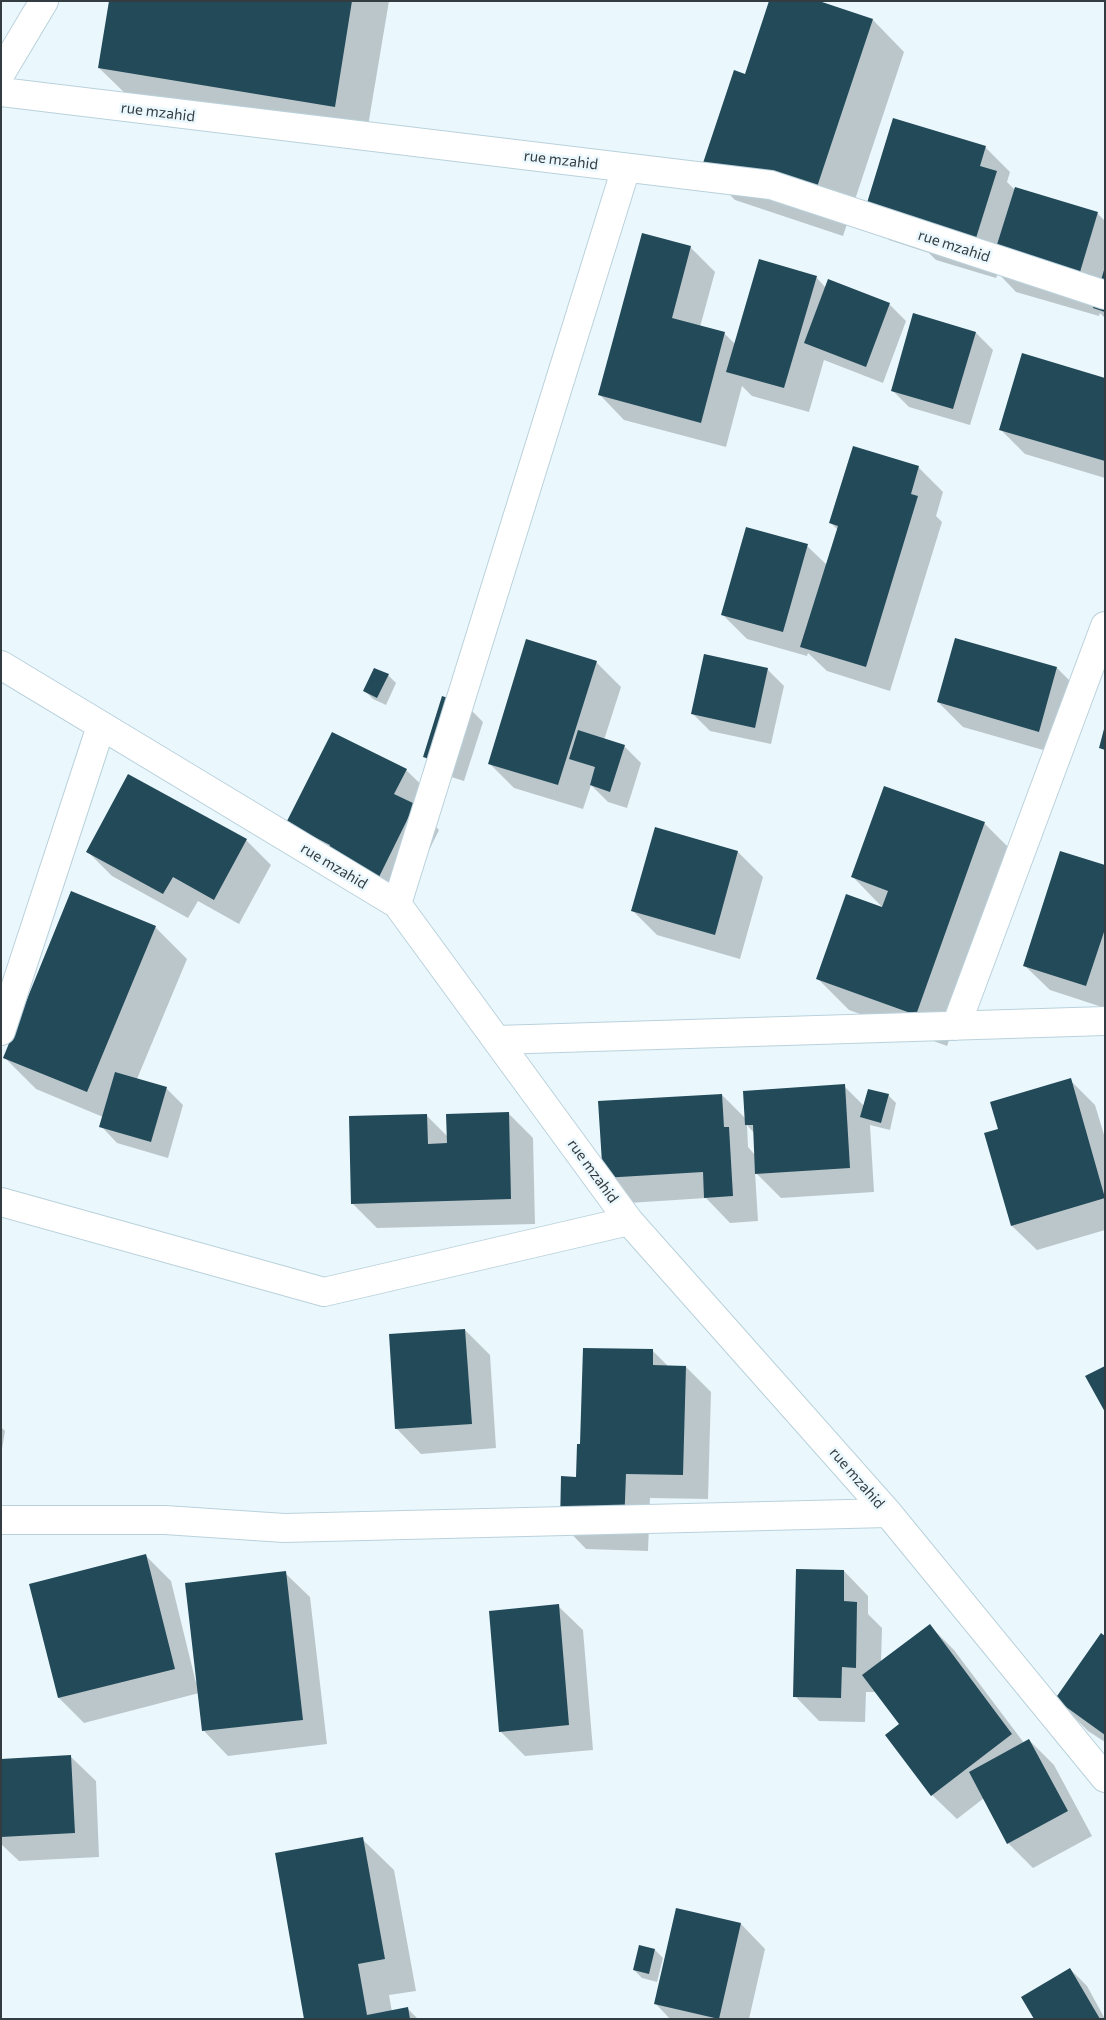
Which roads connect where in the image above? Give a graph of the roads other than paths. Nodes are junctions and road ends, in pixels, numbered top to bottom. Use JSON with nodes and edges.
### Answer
{"nodes":[{"id":1,"x":44,"y":1,"type":"edge"},
{"id":2,"x":1,"y":73,"type":"edge"},
{"id":3,"x":1,"y":92,"type":"edge"},
{"id":4,"x":626,"y":168,"type":"junction"},
{"id":5,"x":1105,"y":295,"type":"edge"},
{"id":6,"x":1105,"y":626,"type":"edge"},
{"id":7,"x":1,"y":665,"type":"edge"},
{"id":8,"x":100,"y":726,"type":"junction"},
{"id":9,"x":397,"y":904,"type":"junction"},
{"id":10,"x":1105,"y":1021,"type":"edge"},
{"id":11,"x":956,"y":1026,"type":"junction"},
{"id":12,"x":1,"y":1031,"type":"edge"},
{"id":13,"x":497,"y":1040,"type":"junction"},
{"id":14,"x":1,"y":1202,"type":"edge"},
{"id":15,"x":629,"y":1221,"type":"junction"},
{"id":16,"x":888,"y":1513,"type":"junction"},
{"id":17,"x":1,"y":1520,"type":"edge"},
{"id":18,"x":1105,"y":1778,"type":"edge"}],
"edges":[{"from":1,"to":2,"type":"street"},
{"from":3,"to":4,"type":"street","name":"rue mzahid"},
{"from":4,"to":5,"type":"street","name":"rue mzahid"},
{"from":4,"to":9,"type":"street"},
{"from":6,"to":11,"type":"street"},
{"from":7,"to":8,"type":"street","name":"rue mzahid"},
{"from":8,"to":9,"type":"street","name":"rue mzahid"},
{"from":8,"to":12,"type":"street"},
{"from":9,"to":13,"type":"street","name":"rue mzahid"},
{"from":10,"to":11,"type":"street"},
{"from":11,"to":13,"type":"street"},
{"from":13,"to":15,"type":"street","name":"rue mzahid"},
{"from":14,"to":15,"type":"street"},
{"from":15,"to":16,"type":"street","name":"rue mzahid"},
{"from":16,"to":17,"type":"street"},
{"from":16,"to":18,"type":"street","name":"rue mzahid"}]}
